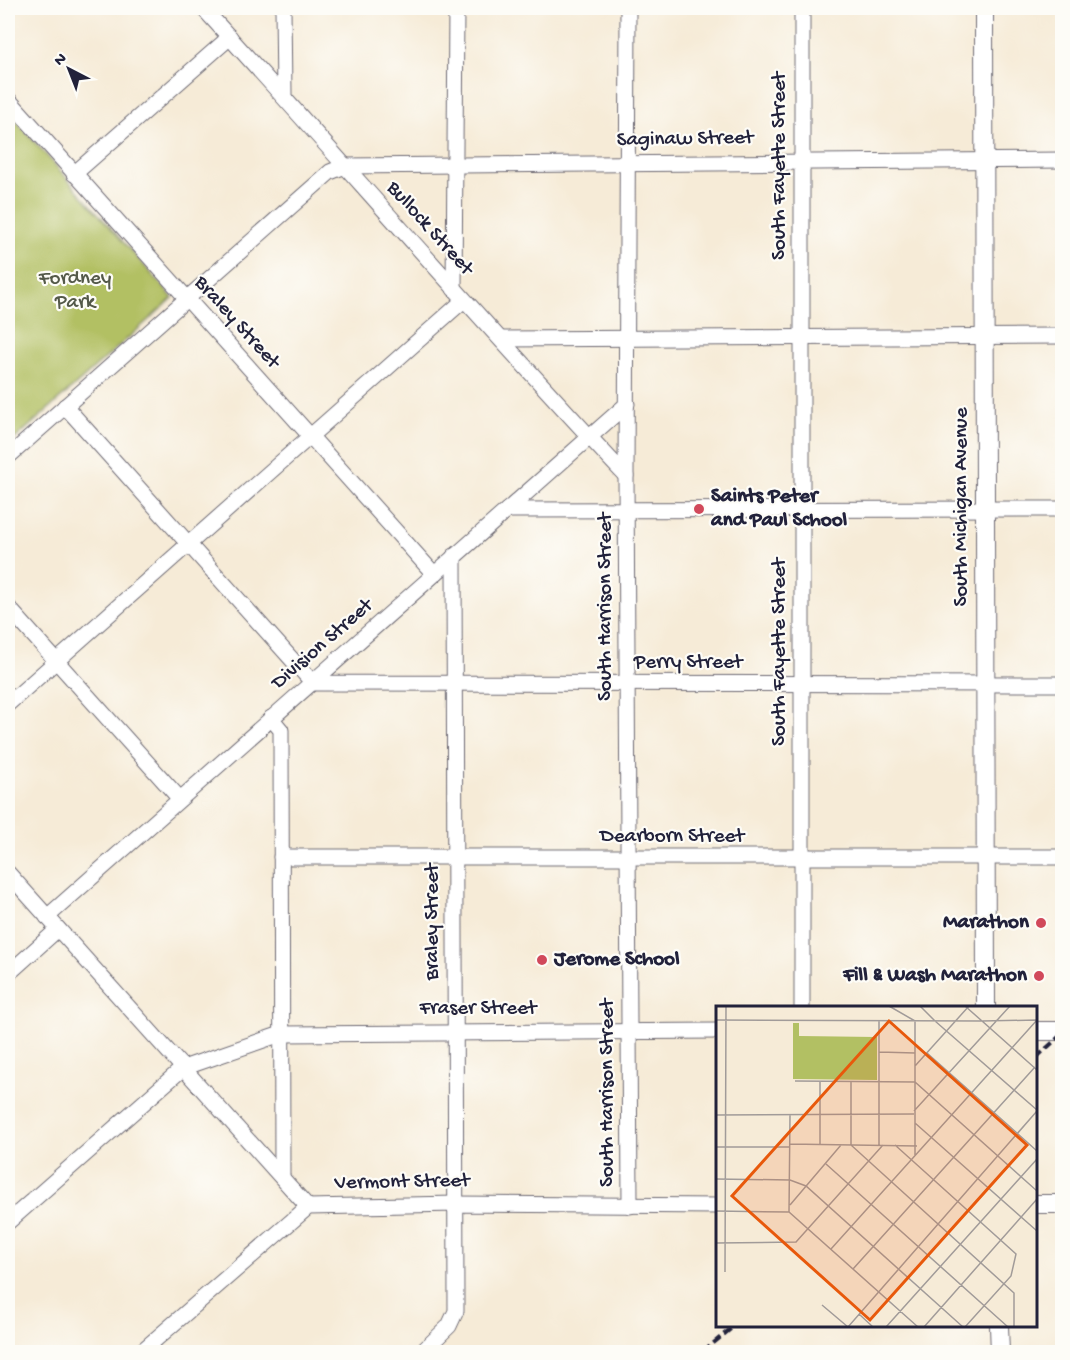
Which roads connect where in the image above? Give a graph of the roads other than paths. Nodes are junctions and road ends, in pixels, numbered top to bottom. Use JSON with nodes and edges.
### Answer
{"nodes":[{"id":1,"x":203,"y":8,"type":"edge"},
{"id":2,"x":283,"y":8,"type":"edge"},
{"id":3,"x":456,"y":8,"type":"edge"},
{"id":4,"x":628,"y":8,"type":"edge"},
{"id":5,"x":802,"y":8,"type":"edge"},
{"id":6,"x":984,"y":8,"type":"edge"},
{"id":7,"x":230,"y":38,"type":"junction"},
{"id":8,"x":284,"y":94,"type":"junction"},
{"id":9,"x":8,"y":99,"type":"edge"},
{"id":10,"x":984,"y":159,"type":"junction"},
{"id":11,"x":801,"y":160,"type":"junction"},
{"id":12,"x":1062,"y":160,"type":"edge"},
{"id":13,"x":628,"y":162,"type":"junction"},
{"id":14,"x":454,"y":164,"type":"junction"},
{"id":15,"x":345,"y":166,"type":"junction"},
{"id":16,"x":74,"y":174,"type":"junction"},
{"id":17,"x":459,"y":295,"type":"junction"},
{"id":18,"x":186,"y":300,"type":"junction"},
{"id":19,"x":627,"y":336,"type":"junction"},
{"id":20,"x":985,"y":336,"type":"junction"},
{"id":21,"x":1062,"y":336,"type":"edge"},
{"id":22,"x":802,"y":337,"type":"junction"},
{"id":23,"x":501,"y":339,"type":"junction"},
{"id":24,"x":627,"y":404,"type":"junction"},
{"id":25,"x":65,"y":406,"type":"junction"},
{"id":26,"x":310,"y":435,"type":"junction"},
{"id":27,"x":590,"y":438,"type":"junction"},
{"id":28,"x":8,"y":457,"type":"edge"},
{"id":29,"x":626,"y":476,"type":"junction"},
{"id":30,"x":984,"y":509,"type":"junction"},
{"id":31,"x":1062,"y":509,"type":"edge"},
{"id":32,"x":507,"y":510,"type":"junction"},
{"id":33,"x":627,"y":510,"type":"junction"},
{"id":34,"x":801,"y":510,"type":"junction"},
{"id":35,"x":186,"y":544,"type":"junction"},
{"id":36,"x":454,"y":556,"type":"junction"},
{"id":37,"x":434,"y":574,"type":"junction"},
{"id":38,"x":8,"y":607,"type":"edge"},
{"id":39,"x":56,"y":661,"type":"junction"},
{"id":40,"x":313,"y":683,"type":"junction"},
{"id":41,"x":627,"y":683,"type":"junction"},
{"id":42,"x":454,"y":684,"type":"junction"},
{"id":43,"x":1062,"y":684,"type":"edge"},
{"id":44,"x":801,"y":685,"type":"junction"},
{"id":45,"x":983,"y":685,"type":"junction"},
{"id":46,"x":8,"y":704,"type":"edge"},
{"id":47,"x":271,"y":718,"type":"junction"},
{"id":48,"x":179,"y":798,"type":"junction"},
{"id":49,"x":281,"y":857,"type":"junction"},
{"id":50,"x":984,"y":857,"type":"junction"},
{"id":51,"x":1062,"y":857,"type":"edge"},
{"id":52,"x":454,"y":858,"type":"junction"},
{"id":53,"x":628,"y":858,"type":"junction"},
{"id":54,"x":801,"y":858,"type":"junction"},
{"id":55,"x":8,"y":873,"type":"edge"},
{"id":56,"x":47,"y":917,"type":"junction"},
{"id":57,"x":58,"y":929,"type":"junction"},
{"id":58,"x":8,"y":974,"type":"edge"},
{"id":59,"x":802,"y":1006,"type":"edge"},
{"id":60,"x":986,"y":1006,"type":"edge"},
{"id":61,"x":628,"y":1031,"type":"junction"},
{"id":62,"x":716,"y":1031,"type":"edge"},
{"id":63,"x":1037,"y":1031,"type":"edge"},
{"id":64,"x":1062,"y":1031,"type":"edge"},
{"id":65,"x":454,"y":1032,"type":"junction"},
{"id":66,"x":281,"y":1034,"type":"junction"},
{"id":67,"x":183,"y":1068,"type":"junction"},
{"id":68,"x":282,"y":1176,"type":"junction"},
{"id":69,"x":456,"y":1204,"type":"junction"},
{"id":70,"x":1037,"y":1204,"type":"edge"},
{"id":71,"x":1062,"y":1204,"type":"edge"},
{"id":72,"x":630,"y":1206,"type":"junction"},
{"id":73,"x":716,"y":1206,"type":"edge"},
{"id":74,"x":308,"y":1207,"type":"junction"},
{"id":75,"x":8,"y":1222,"type":"edge"},
{"id":76,"x":999,"y":1327,"type":"edge"},
{"id":77,"x":141,"y":1353,"type":"edge"},
{"id":78,"x":422,"y":1353,"type":"edge"},
{"id":79,"x":1000,"y":1353,"type":"edge"}],
"edges":[{"from":1,"to":7,"type":"street","name":"Bullock Street"},
{"from":2,"to":8,"type":"street"},
{"from":3,"to":14,"type":"street"},
{"from":4,"to":13,"type":"street","name":"South Harrison Street"},
{"from":5,"to":11,"type":"street","name":"South Fayette Street"},
{"from":6,"to":10,"type":"street","name":"South Michigan Avenue"},
{"from":7,"to":8,"type":"street","name":"Bullock Street"},
{"from":7,"to":16,"type":"street"},
{"from":8,"to":15,"type":"street","name":"Bullock Street"},
{"from":9,"to":16,"type":"street","name":"Braley Street"},
{"from":10,"to":11,"type":"street","name":"Saginaw Street"},
{"from":10,"to":12,"type":"street","name":"Saginaw Street"},
{"from":10,"to":20,"type":"street","name":"South Michigan Avenue"},
{"from":11,"to":13,"type":"street","name":"Saginaw Street"},
{"from":11,"to":22,"type":"street","name":"South Fayette Street"},
{"from":13,"to":14,"type":"street","name":"Saginaw Street"},
{"from":13,"to":19,"type":"street","name":"South Harrison Street"},
{"from":14,"to":15,"type":"street","name":"Saginaw Street"},
{"from":14,"to":17,"type":"street"},
{"from":15,"to":17,"type":"street","name":"Bullock Street"},
{"from":15,"to":18,"type":"street"},
{"from":16,"to":18,"type":"street","name":"Braley Street"},
{"from":17,"to":23,"type":"street","name":"Bullock Street"},
{"from":17,"to":26,"type":"street"},
{"from":18,"to":25,"type":"street"},
{"from":18,"to":26,"type":"street","name":"Braley Street"},
{"from":19,"to":22,"type":"street"},
{"from":19,"to":23,"type":"street"},
{"from":19,"to":24,"type":"street","name":"South Harrison Street"},
{"from":20,"to":21,"type":"street"},
{"from":20,"to":22,"type":"street"},
{"from":20,"to":30,"type":"street","name":"South Michigan Avenue"},
{"from":22,"to":34,"type":"street","name":"South Fayette Street"},
{"from":23,"to":27,"type":"street","name":"Bullock Street"},
{"from":24,"to":27,"type":"street","name":"Division Street"},
{"from":24,"to":29,"type":"street","name":"South Harrison Street"},
{"from":25,"to":28,"type":"street"},
{"from":25,"to":35,"type":"street"},
{"from":26,"to":35,"type":"street"},
{"from":26,"to":37,"type":"street","name":"Braley Street"},
{"from":27,"to":29,"type":"street","name":"Bullock Street"},
{"from":27,"to":32,"type":"street","name":"Division Street"},
{"from":29,"to":33,"type":"street","name":"South Harrison Street"},
{"from":30,"to":31,"type":"street"},
{"from":30,"to":34,"type":"street"},
{"from":30,"to":45,"type":"street","name":"South Michigan Avenue"},
{"from":32,"to":33,"type":"street"},
{"from":32,"to":36,"type":"street","name":"Division Street"},
{"from":33,"to":34,"type":"street"},
{"from":33,"to":41,"type":"street","name":"South Harrison Street"},
{"from":34,"to":44,"type":"street","name":"South Fayette Street"},
{"from":35,"to":39,"type":"street"},
{"from":35,"to":40,"type":"street"},
{"from":36,"to":37,"type":"street","name":"Division Street"},
{"from":36,"to":42,"type":"street","name":"Braley Street"},
{"from":37,"to":40,"type":"street","name":"Division Street"},
{"from":38,"to":39,"type":"street"},
{"from":39,"to":46,"type":"street"},
{"from":39,"to":48,"type":"street"},
{"from":40,"to":42,"type":"street","name":"Perry Street"},
{"from":40,"to":47,"type":"street","name":"Division Street"},
{"from":41,"to":42,"type":"street","name":"Perry Street"},
{"from":41,"to":44,"type":"street","name":"Perry Street"},
{"from":41,"to":53,"type":"street","name":"South Harrison Street"},
{"from":42,"to":52,"type":"street","name":"Braley Street"},
{"from":43,"to":45,"type":"street","name":"Perry Street"},
{"from":44,"to":45,"type":"street","name":"Perry Street"},
{"from":44,"to":54,"type":"street","name":"South Fayette Street"},
{"from":45,"to":50,"type":"street","name":"South Michigan Avenue"},
{"from":47,"to":48,"type":"street","name":"Division Street"},
{"from":47,"to":49,"type":"street"},
{"from":48,"to":56,"type":"street","name":"Division Street"},
{"from":49,"to":52,"type":"street","name":"Dearborn Street"},
{"from":49,"to":66,"type":"street"},
{"from":50,"to":51,"type":"street","name":"Dearborn Street"},
{"from":50,"to":54,"type":"street","name":"Dearborn Street"},
{"from":50,"to":60,"type":"street","name":"South Michigan Avenue"},
{"from":52,"to":53,"type":"street","name":"Dearborn Street"},
{"from":52,"to":65,"type":"street","name":"Braley Street"},
{"from":53,"to":54,"type":"street","name":"Dearborn Street"},
{"from":53,"to":61,"type":"street","name":"South Harrison Street"},
{"from":54,"to":59,"type":"street","name":"South Fayette Street"},
{"from":55,"to":56,"type":"street"},
{"from":56,"to":57,"type":"street"},
{"from":57,"to":58,"type":"street"},
{"from":57,"to":67,"type":"street"},
{"from":61,"to":62,"type":"street","name":"Fraser Street"},
{"from":61,"to":65,"type":"street","name":"Fraser Street"},
{"from":61,"to":72,"type":"street","name":"South Harrison Street"},
{"from":63,"to":64,"type":"street"},
{"from":65,"to":66,"type":"street","name":"Fraser Street"},
{"from":65,"to":69,"type":"street","name":"Braley Street"},
{"from":66,"to":67,"type":"street","name":"Fraser Street"},
{"from":66,"to":68,"type":"street"},
{"from":67,"to":68,"type":"street"},
{"from":67,"to":75,"type":"street"},
{"from":68,"to":74,"type":"street"},
{"from":69,"to":72,"type":"street","name":"Vermont Street"},
{"from":69,"to":74,"type":"street","name":"Vermont Street"},
{"from":69,"to":78,"type":"street","name":"Braley Street"},
{"from":70,"to":71,"type":"street"},
{"from":72,"to":73,"type":"street","name":"Vermont Street"},
{"from":74,"to":77,"type":"street","name":"Vermont Street"},
{"from":76,"to":79,"type":"street"}]}
